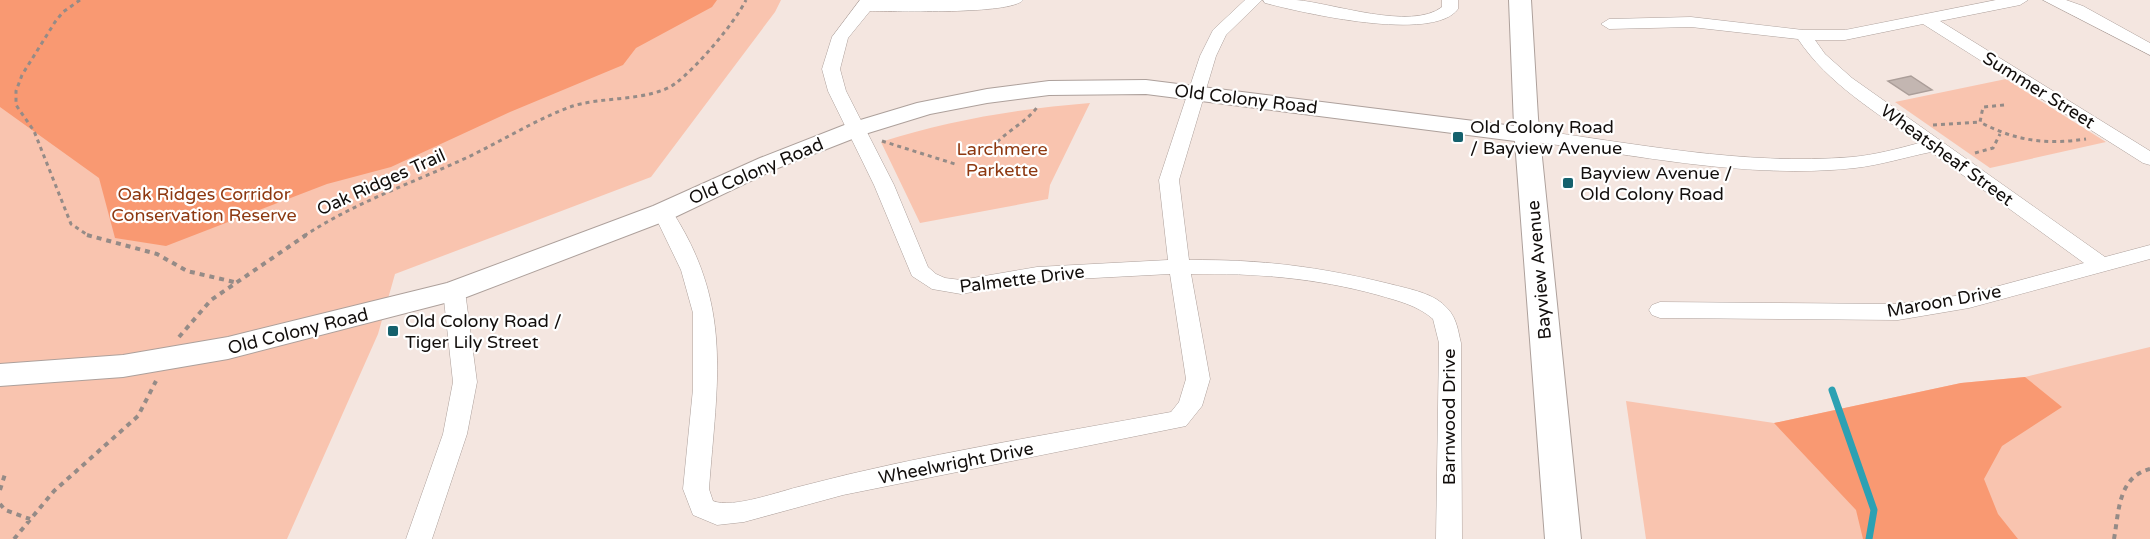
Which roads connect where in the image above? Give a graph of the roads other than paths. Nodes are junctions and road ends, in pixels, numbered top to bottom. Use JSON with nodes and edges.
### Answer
{"nodes":[{"id":1,"x":1015,"y":0,"type":"edge"},
{"id":2,"x":1254,"y":0,"type":"edge"},
{"id":3,"x":1271,"y":0,"type":"edge"},
{"id":4,"x":1450,"y":0,"type":"edge"},
{"id":5,"x":1520,"y":0,"type":"edge"},
{"id":6,"x":2020,"y":0,"type":"edge"},
{"id":7,"x":2051,"y":0,"type":"edge"},
{"id":8,"x":867,"y":3,"type":"edge"},
{"id":9,"x":1928,"y":20,"type":"junction"},
{"id":10,"x":1609,"y":24,"type":"dead end"},
{"id":11,"x":1803,"y":35,"type":"junction"},
{"id":12,"x":2150,"y":50,"type":"edge"},
{"id":13,"x":1196,"y":92,"type":"junction"},
{"id":14,"x":867,"y":135,"type":"junction"},
{"id":15,"x":1527,"y":135,"type":"junction"},
{"id":16,"x":1932,"y":146,"type":"junction"},
{"id":17,"x":2150,"y":159,"type":"edge"},
{"id":18,"x":663,"y":212,"type":"junction"},
{"id":19,"x":2150,"y":252,"type":"edge"},
{"id":20,"x":2101,"y":265,"type":"junction"},
{"id":21,"x":1179,"y":267,"type":"junction"},
{"id":22,"x":454,"y":291,"type":"junction"},
{"id":23,"x":1660,"y":310,"type":"dead end"},
{"id":24,"x":0,"y":375,"type":"edge"},
{"id":25,"x":419,"y":539,"type":"edge"},
{"id":26,"x":1449,"y":539,"type":"edge"},
{"id":27,"x":1563,"y":539,"type":"edge"}],
"edges":[{"from":1,"to":8,"type":"street"},
{"from":2,"to":13,"type":"street","name":"Wheelwright Drive"},
{"from":3,"to":4,"type":"street"},
{"from":5,"to":15,"type":"street","name":"Bayview Avenue"},
{"from":6,"to":9,"type":"street"},
{"from":7,"to":12,"type":"street"},
{"from":8,"to":14,"type":"street","name":"Palmette Drive"},
{"from":9,"to":11,"type":"street"},
{"from":9,"to":17,"type":"street","name":"Summer Street"},
{"from":10,"to":11,"type":"street"},
{"from":11,"to":16,"type":"street","name":"Wheatsheaf Street"},
{"from":13,"to":14,"type":"street","name":"Old Colony Road"},
{"from":13,"to":15,"type":"street","name":"Old Colony Road"},
{"from":13,"to":21,"type":"street","name":"Wheelwright Drive"},
{"from":14,"to":18,"type":"street","name":"Old Colony Road"},
{"from":14,"to":21,"type":"street","name":"Palmette Drive"},
{"from":15,"to":16,"type":"street"},
{"from":15,"to":27,"type":"street","name":"Bayview Avenue"},
{"from":16,"to":20,"type":"street","name":"Wheatsheaf Street"},
{"from":18,"to":21,"type":"street","name":"Wheelwright Drive"},
{"from":18,"to":22,"type":"street","name":"Old Colony Road"},
{"from":19,"to":20,"type":"street","name":"Maroon Drive"},
{"from":20,"to":23,"type":"street","name":"Maroon Drive"},
{"from":21,"to":26,"type":"street","name":"Barnwood Drive"},
{"from":22,"to":24,"type":"street","name":"Old Colony Road"},
{"from":22,"to":25,"type":"street"}]}
